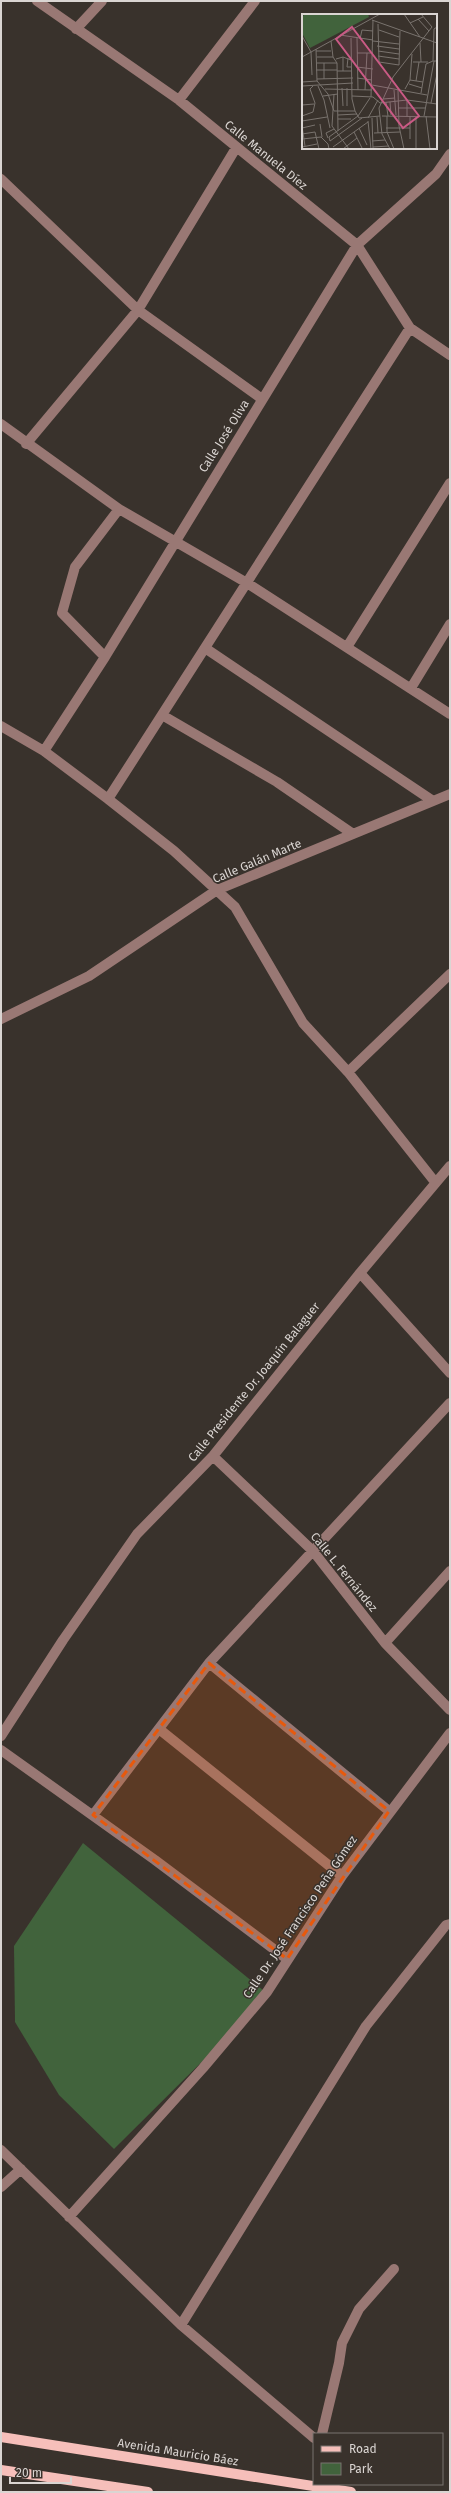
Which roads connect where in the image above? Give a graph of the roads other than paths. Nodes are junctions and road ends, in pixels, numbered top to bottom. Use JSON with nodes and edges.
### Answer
{"nodes":[{"id":1,"x":37,"y":1,"type":"edge"},
{"id":2,"x":102,"y":1,"type":"edge"},
{"id":3,"x":255,"y":1,"type":"edge"},
{"id":4,"x":76,"y":29,"type":"junction"},
{"id":5,"x":179,"y":100,"type":"junction"},
{"id":6,"x":236,"y":148,"type":"junction"},
{"id":7,"x":450,"y":154,"type":"edge"},
{"id":8,"x":1,"y":178,"type":"edge"},
{"id":9,"x":357,"y":245,"type":"junction"},
{"id":10,"x":138,"y":310,"type":"junction"},
{"id":11,"x":410,"y":328,"type":"junction"},
{"id":12,"x":450,"y":355,"type":"edge"},
{"id":13,"x":262,"y":399,"type":"junction"},
{"id":14,"x":1,"y":424,"type":"edge"},
{"id":15,"x":26,"y":444,"type":"junction"},
{"id":16,"x":450,"y":483,"type":"edge"},
{"id":17,"x":119,"y":509,"type":"junction"},
{"id":18,"x":175,"y":541,"type":"junction"},
{"id":19,"x":247,"y":583,"type":"junction"},
{"id":20,"x":450,"y":624,"type":"edge"},
{"id":21,"x":347,"y":647,"type":"junction"},
{"id":22,"x":205,"y":648,"type":"junction"},
{"id":23,"x":105,"y":657,"type":"junction"},
{"id":24,"x":411,"y":688,"type":"junction"},
{"id":25,"x":450,"y":714,"type":"edge"},
{"id":26,"x":162,"y":715,"type":"junction"},
{"id":27,"x":1,"y":726,"type":"edge"},
{"id":28,"x":44,"y":751,"type":"junction"},
{"id":29,"x":450,"y":794,"type":"edge"},
{"id":30,"x":108,"y":799,"type":"junction"},
{"id":31,"x":433,"y":801,"type":"junction"},
{"id":32,"x":353,"y":834,"type":"junction"},
{"id":33,"x":217,"y":890,"type":"junction"},
{"id":34,"x":450,"y":974,"type":"edge"},
{"id":35,"x":1,"y":1019,"type":"edge"},
{"id":36,"x":348,"y":1072,"type":"junction"},
{"id":37,"x":450,"y":1166,"type":"edge"},
{"id":38,"x":435,"y":1182,"type":"junction"},
{"id":39,"x":360,"y":1273,"type":"junction"},
{"id":40,"x":450,"y":1373,"type":"edge"},
{"id":41,"x":450,"y":1403,"type":"edge"},
{"id":42,"x":213,"y":1456,"type":"junction"},
{"id":43,"x":313,"y":1551,"type":"junction"},
{"id":44,"x":450,"y":1571,"type":"edge"},
{"id":45,"x":385,"y":1643,"type":"junction"},
{"id":46,"x":210,"y":1663,"type":"junction"},
{"id":47,"x":450,"y":1710,"type":"edge"},
{"id":48,"x":159,"y":1729,"type":"junction"},
{"id":49,"x":450,"y":1733,"type":"edge"},
{"id":50,"x":1,"y":1736,"type":"edge"},
{"id":51,"x":1,"y":1750,"type":"edge"},
{"id":52,"x":389,"y":1811,"type":"junction"},
{"id":53,"x":93,"y":1815,"type":"junction"},
{"id":54,"x":342,"y":1876,"type":"junction"},
{"id":55,"x":450,"y":1924,"type":"edge"},
{"id":56,"x":287,"y":1959,"type":"junction"},
{"id":57,"x":1,"y":2150,"type":"edge"},
{"id":58,"x":21,"y":2169,"type":"junction"},
{"id":59,"x":1,"y":2186,"type":"edge"},
{"id":60,"x":69,"y":2217,"type":"junction"},
{"id":61,"x":394,"y":2269,"type":"dead end"},
{"id":62,"x":181,"y":2325,"type":"junction"},
{"id":63,"x":322,"y":2433,"type":"edge"},
{"id":64,"x":1,"y":2437,"type":"edge"},
{"id":65,"x":313,"y":2437,"type":"edge"},
{"id":66,"x":1,"y":2470,"type":"edge"},
{"id":67,"x":313,"y":2485,"type":"edge"},
{"id":68,"x":314,"y":2485,"type":"edge"},
{"id":69,"x":347,"y":2490,"type":"edge"},
{"id":70,"x":148,"y":2492,"type":"edge"}],
"edges":[{"from":1,"to":4,"type":"street","name":"Calle Manuela Díez"},
{"from":2,"to":4,"type":"street"},
{"from":3,"to":5,"type":"street"},
{"from":4,"to":5,"type":"street","name":"Calle Manuela Díez"},
{"from":5,"to":6,"type":"street","name":"Calle Manuela Díez"},
{"from":6,"to":9,"type":"street","name":"Calle Manuela Díez"},
{"from":6,"to":10,"type":"street"},
{"from":7,"to":9,"type":"street","name":"Calle José Oliva"},
{"from":8,"to":10,"type":"street"},
{"from":9,"to":11,"type":"street","name":"Calle Manuela Díez"},
{"from":9,"to":13,"type":"street","name":"Calle José Oliva"},
{"from":10,"to":13,"type":"street"},
{"from":10,"to":15,"type":"street"},
{"from":11,"to":12,"type":"street","name":"Calle Manuela Díez"},
{"from":11,"to":19,"type":"street"},
{"from":13,"to":18,"type":"street","name":"Calle José Oliva"},
{"from":14,"to":15,"type":"street"},
{"from":15,"to":17,"type":"street"},
{"from":16,"to":21,"type":"street"},
{"from":17,"to":18,"type":"street"},
{"from":17,"to":23,"type":"street"},
{"from":18,"to":19,"type":"street"},
{"from":18,"to":23,"type":"street","name":"Calle José Oliva"},
{"from":19,"to":21,"type":"street"},
{"from":19,"to":22,"type":"street"},
{"from":20,"to":24,"type":"street"},
{"from":21,"to":24,"type":"street"},
{"from":22,"to":26,"type":"street"},
{"from":22,"to":31,"type":"street"},
{"from":23,"to":28,"type":"street","name":"Calle José Oliva"},
{"from":24,"to":25,"type":"street"},
{"from":26,"to":30,"type":"street"},
{"from":26,"to":32,"type":"street"},
{"from":27,"to":28,"type":"street"},
{"from":28,"to":30,"type":"street"},
{"from":29,"to":31,"type":"street","name":"Calle Galán Marte"},
{"from":30,"to":33,"type":"street"},
{"from":31,"to":32,"type":"street","name":"Calle Galán Marte"},
{"from":32,"to":33,"type":"street","name":"Calle Galán Marte"},
{"from":33,"to":35,"type":"street","name":"Calle Galán Marte"},
{"from":33,"to":36,"type":"street"},
{"from":34,"to":36,"type":"street"},
{"from":36,"to":38,"type":"street"},
{"from":37,"to":38,"type":"street","name":"Calle Presidente Dr. Joaquín Balaguer"},
{"from":38,"to":39,"type":"street","name":"Calle Presidente Dr. Joaquín Balaguer"},
{"from":39,"to":40,"type":"street"},
{"from":39,"to":42,"type":"street","name":"Calle Presidente Dr. Joaquín Balaguer"},
{"from":41,"to":43,"type":"street"},
{"from":42,"to":43,"type":"street","name":"Calle L. Fernández"},
{"from":42,"to":50,"type":"street","name":"Calle Presidente Dr. Joaquín Balaguer"},
{"from":43,"to":45,"type":"street","name":"Calle L. Fernández"},
{"from":43,"to":46,"type":"street"},
{"from":44,"to":45,"type":"street"},
{"from":45,"to":47,"type":"street","name":"Calle L. Fernández"},
{"from":46,"to":48,"type":"street"},
{"from":46,"to":52,"type":"street"},
{"from":48,"to":53,"type":"street"},
{"from":48,"to":54,"type":"street"},
{"from":49,"to":52,"type":"street","name":"Calle Dr. José Francisco Peña Gómez"},
{"from":51,"to":53,"type":"street"},
{"from":52,"to":54,"type":"street","name":"Calle Dr. José Francisco Peña Gómez"},
{"from":53,"to":56,"type":"street"},
{"from":54,"to":56,"type":"street","name":"Calle Dr. José Francisco Peña Gómez"},
{"from":55,"to":62,"type":"street"},
{"from":56,"to":60,"type":"street","name":"Calle Dr. José Francisco Peña Gómez"},
{"from":57,"to":58,"type":"street"},
{"from":58,"to":59,"type":"street"},
{"from":58,"to":60,"type":"street"},
{"from":60,"to":62,"type":"street"},
{"from":61,"to":63,"type":"street"},
{"from":62,"to":65,"type":"street"},
{"from":64,"to":67,"type":"main road","name":"Avenida Mauricio Báez"},
{"from":66,"to":70,"type":"main road"},
{"from":68,"to":69,"type":"main road","name":"Avenida Mauricio Báez"}]}
